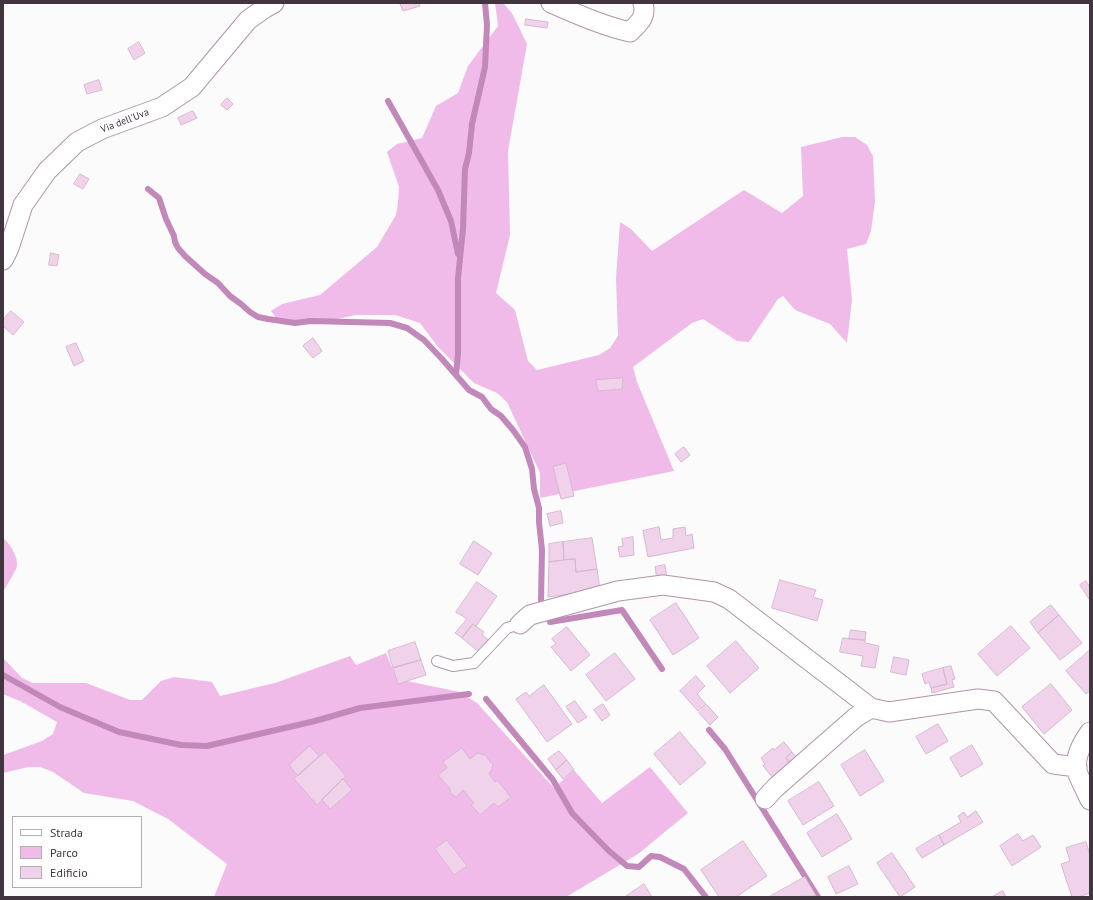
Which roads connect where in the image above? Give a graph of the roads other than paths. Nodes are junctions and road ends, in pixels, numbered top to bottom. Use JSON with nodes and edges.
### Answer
{"nodes":[{"id":1,"x":274,"y":3,"type":"edge"},
{"id":2,"x":551,"y":3,"type":"edge"},
{"id":3,"x":643,"y":3,"type":"edge"},
{"id":4,"x":3,"y":260,"type":"edge"},
{"id":5,"x":520,"y":624,"type":"joint"},
{"id":6,"x":437,"y":661,"type":"dead end"},
{"id":7,"x":871,"y":708,"type":"junction"},
{"id":8,"x":1090,"y":732,"type":"edge"},
{"id":9,"x":1077,"y":767,"type":"junction"},
{"id":10,"x":764,"y":799,"type":"dead end"},
{"id":11,"x":1090,"y":800,"type":"edge"}],
"edges":[{"from":1,"to":4,"type":"street","name":"Via dell'Uva"},
{"from":2,"to":3,"type":"street"},
{"from":5,"to":6,"type":"lane"},
{"from":5,"to":7,"type":"street"},
{"from":7,"to":9,"type":"street"},
{"from":7,"to":10,"type":"street"},
{"from":8,"to":9,"type":"street"},
{"from":9,"to":11,"type":"street"}]}
